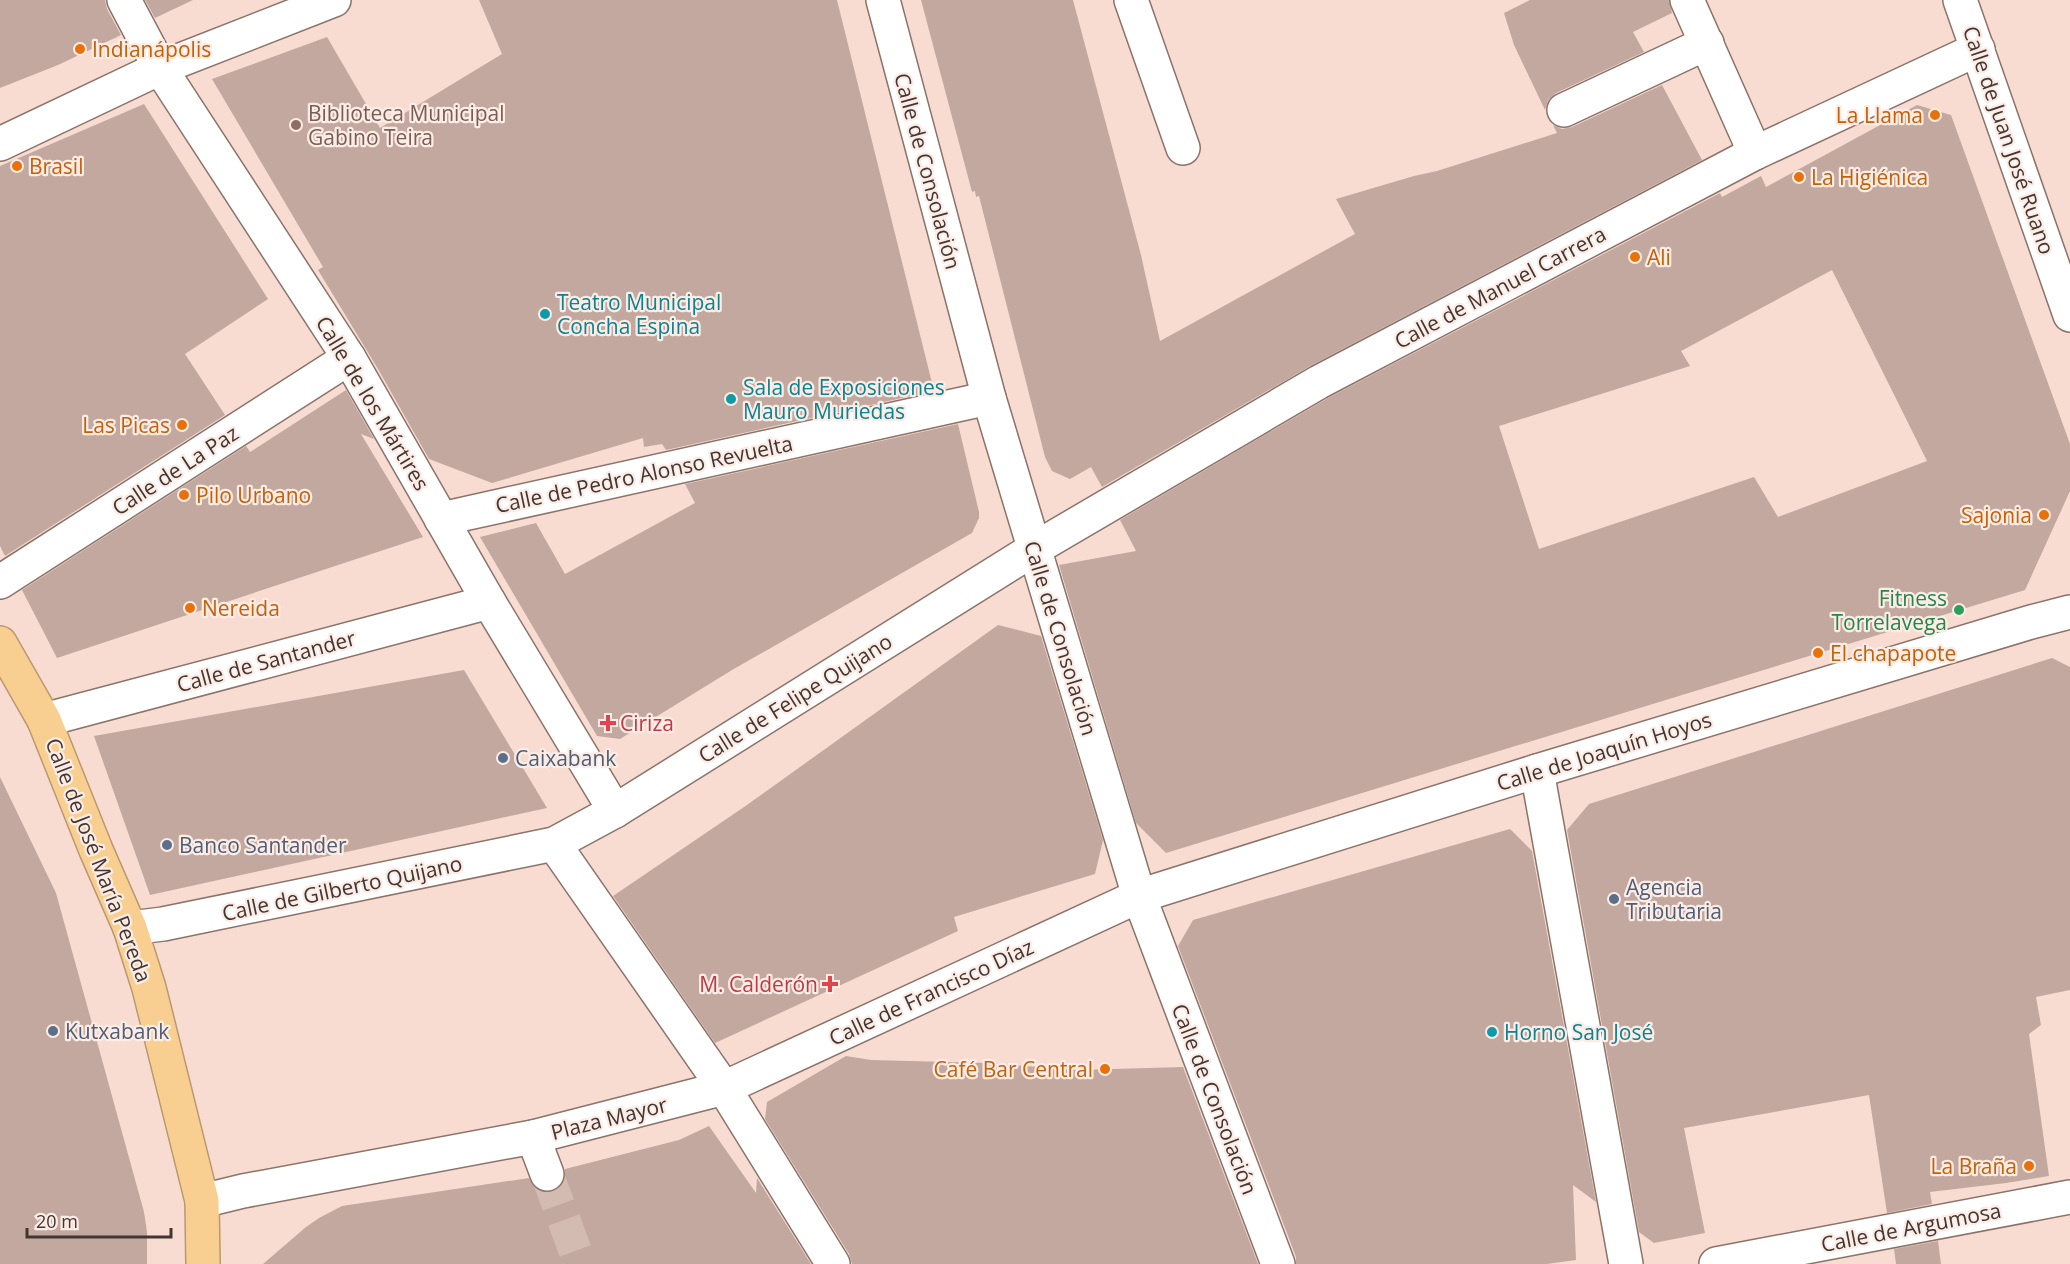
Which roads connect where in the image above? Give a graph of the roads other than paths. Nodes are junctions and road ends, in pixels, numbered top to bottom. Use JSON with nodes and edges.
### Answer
{"nodes":[{"id":1,"x":124,"y":0,"type":"edge"},
{"id":2,"x":334,"y":0,"type":"edge"},
{"id":3,"x":883,"y":0,"type":"edge"},
{"id":4,"x":1131,"y":0,"type":"edge"},
{"id":5,"x":1687,"y":0,"type":"edge"},
{"id":6,"x":1960,"y":0,"type":"edge"},
{"id":7,"x":1977,"y":0,"type":"edge"},
{"id":8,"x":1707,"y":44,"type":"junction"},
{"id":9,"x":1978,"y":49,"type":"junction"},
{"id":10,"x":160,"y":68,"type":"junction"},
{"id":11,"x":1564,"y":110,"type":"dead end"},
{"id":12,"x":0,"y":144,"type":"edge"},
{"id":13,"x":1183,"y":148,"type":"dead end"},
{"id":14,"x":1755,"y":153,"type":"junction"},
{"id":15,"x":2070,"y":262,"type":"edge"},
{"id":16,"x":2070,"y":315,"type":"edge"},
{"id":17,"x":349,"y":358,"type":"junction"},
{"id":18,"x":989,"y":398,"type":"junction"},
{"id":19,"x":441,"y":519,"type":"junction"},
{"id":20,"x":1034,"y":549,"type":"junction"},
{"id":21,"x":0,"y":582,"type":"edge"},
{"id":22,"x":489,"y":602,"type":"junction"},
{"id":23,"x":2070,"y":612,"type":"edge"},
{"id":24,"x":0,"y":643,"type":"edge"},
{"id":25,"x":44,"y":720,"type":"junction"},
{"id":26,"x":1537,"y":771,"type":"junction"},
{"id":27,"x":615,"y":811,"type":"junction"},
{"id":28,"x":554,"y":844,"type":"junction"},
{"id":29,"x":1139,"y":896,"type":"junction"},
{"id":30,"x":130,"y":928,"type":"junction"},
{"id":31,"x":724,"y":1088,"type":"junction"},
{"id":32,"x":533,"y":1137,"type":"junction"},
{"id":33,"x":547,"y":1174,"type":"tunnel mouth"},
{"id":34,"x":2070,"y":1197,"type":"edge"},
{"id":35,"x":202,"y":1201,"type":"junction"},
{"id":36,"x":203,"y":1264,"type":"edge"},
{"id":37,"x":833,"y":1264,"type":"edge"},
{"id":38,"x":1278,"y":1264,"type":"edge"},
{"id":39,"x":1626,"y":1264,"type":"edge"},
{"id":40,"x":1716,"y":1264,"type":"edge"}],
"edges":[{"from":1,"to":10,"type":"street","name":"Calle de los Mártires"},
{"from":2,"to":10,"type":"street"},
{"from":3,"to":18,"type":"street","name":"Calle de Consolación"},
{"from":4,"to":13,"type":"street"},
{"from":5,"to":8,"type":"street"},
{"from":6,"to":9,"type":"street","name":"Calle de Juan José Ruano"},
{"from":7,"to":15,"type":"street"},
{"from":8,"to":11,"type":"street"},
{"from":8,"to":14,"type":"street"},
{"from":9,"to":14,"type":"street","name":"Calle de Manuel Carrera"},
{"from":9,"to":16,"type":"street","name":"Calle de Juan José Ruano"},
{"from":10,"to":12,"type":"street"},
{"from":10,"to":17,"type":"street","name":"Calle de los Mártires"},
{"from":14,"to":20,"type":"street","name":"Calle de Manuel Carrera"},
{"from":17,"to":19,"type":"street","name":"Calle de los Mártires"},
{"from":17,"to":21,"type":"street","name":"Calle de La Paz"},
{"from":18,"to":19,"type":"street","name":"Calle de Pedro Alonso Revuelta"},
{"from":18,"to":20,"type":"street","name":"Calle de Consolación"},
{"from":19,"to":22,"type":"street","name":"Calle de los Mártires"},
{"from":20,"to":27,"type":"street","name":"Calle de Felipe Quijano"},
{"from":20,"to":29,"type":"street","name":"Calle de Consolación"},
{"from":22,"to":25,"type":"street","name":"Calle de Santander"},
{"from":22,"to":27,"type":"street","name":"Calle de los Mártires"},
{"from":23,"to":26,"type":"street","name":"Calle de Joaquín Hoyos"},
{"from":24,"to":25,"type":"highway","name":"Calle de José María Pereda"},
{"from":25,"to":30,"type":"highway","name":"Calle de José María Pereda"},
{"from":26,"to":29,"type":"street","name":"Calle de Joaquín Hoyos"},
{"from":26,"to":39,"type":"street"},
{"from":27,"to":28,"type":"street","name":"Calle de Felipe Quijano"},
{"from":28,"to":30,"type":"street","name":"Calle de Gilberto Quijano"},
{"from":28,"to":31,"type":"street"},
{"from":29,"to":31,"type":"street","name":"Calle de Francisco Díaz"},
{"from":29,"to":38,"type":"street","name":"Calle de Consolación"},
{"from":30,"to":35,"type":"highway","name":"Calle de José María Pereda"},
{"from":31,"to":32,"type":"street","name":"Plaza Mayor"},
{"from":31,"to":37,"type":"street"},
{"from":32,"to":33,"type":"street"},
{"from":32,"to":35,"type":"street","name":"Plaza Mayor"},
{"from":34,"to":40,"type":"street","name":"Calle de Argumosa"},
{"from":35,"to":36,"type":"highway","name":"Calle de José María Pereda"}]}
